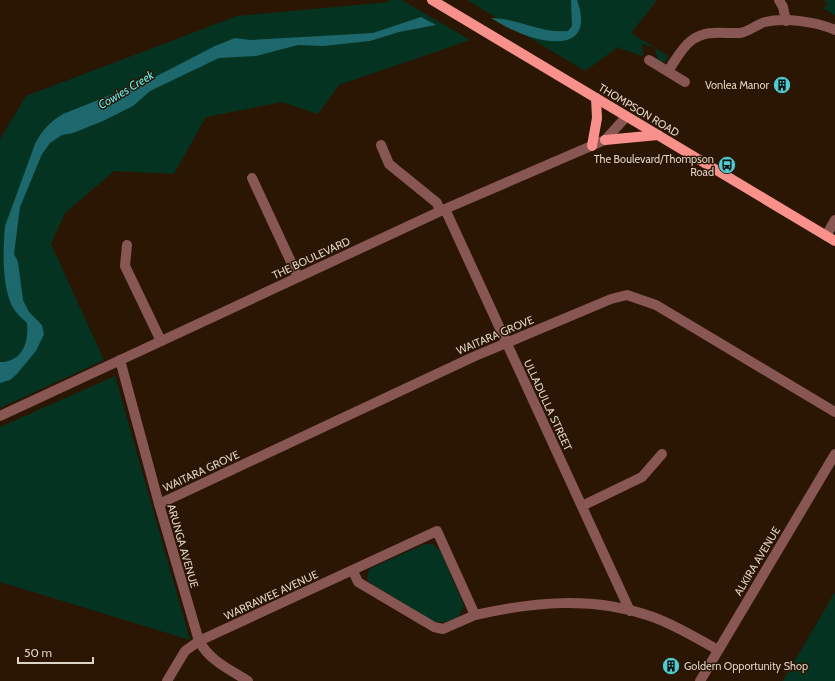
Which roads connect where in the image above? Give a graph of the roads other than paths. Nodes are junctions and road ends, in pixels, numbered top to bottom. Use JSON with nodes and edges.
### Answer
{"nodes":[{"id":1,"x":432,"y":0,"type":"edge"},
{"id":2,"x":779,"y":0,"type":"edge"},
{"id":3,"x":786,"y":21,"type":"junction"},
{"id":4,"x":835,"y":30,"type":"edge"},
{"id":5,"x":649,"y":60,"type":"dead end"},
{"id":6,"x":668,"y":71,"type":"junction"},
{"id":7,"x":685,"y":82,"type":"dead end"},
{"id":8,"x":596,"y":98,"type":"junction"},
{"id":9,"x":626,"y":117,"type":"junction"},
{"id":10,"x":658,"y":135,"type":"junction"},
{"id":11,"x":605,"y":140,"type":"junction"},
{"id":12,"x":381,"y":145,"type":"dead end"},
{"id":13,"x":592,"y":146,"type":"junction"},
{"id":14,"x":252,"y":178,"type":"dead end"},
{"id":15,"x":442,"y":210,"type":"junction"},
{"id":16,"x":835,"y":220,"type":"edge"},
{"id":17,"x":826,"y":236,"type":"junction"},
{"id":18,"x":835,"y":241,"type":"edge"},
{"id":19,"x":127,"y":245,"type":"dead end"},
{"id":20,"x":298,"y":278,"type":"junction"},
{"id":21,"x":161,"y":341,"type":"junction"},
{"id":22,"x":506,"y":343,"type":"junction"},
{"id":23,"x":120,"y":360,"type":"junction"},
{"id":24,"x":835,"y":412,"type":"edge"},
{"id":25,"x":0,"y":416,"type":"edge"},
{"id":26,"x":662,"y":454,"type":"dead end"},
{"id":27,"x":835,"y":454,"type":"edge"},
{"id":28,"x":159,"y":504,"type":"junction"},
{"id":29,"x":582,"y":506,"type":"junction"},
{"id":30,"x":353,"y":571,"type":"junction"},
{"id":31,"x":630,"y":611,"type":"junction"},
{"id":32,"x":475,"y":615,"type":"junction"},
{"id":33,"x":199,"y":641,"type":"junction"},
{"id":34,"x":718,"y":650,"type":"junction"},
{"id":35,"x":168,"y":681,"type":"edge"},
{"id":36,"x":248,"y":681,"type":"edge"},
{"id":37,"x":700,"y":681,"type":"edge"}],
"edges":[{"from":1,"to":8,"type":"main road","name":"THOMPSON ROAD"},
{"from":2,"to":3,"type":"street"},
{"from":3,"to":4,"type":"street"},
{"from":3,"to":6,"type":"street"},
{"from":5,"to":6,"type":"street"},
{"from":6,"to":7,"type":"street"},
{"from":8,"to":9,"type":"main road","name":"THOMPSON ROAD"},
{"from":8,"to":13,"type":"main road"},
{"from":9,"to":10,"type":"main road","name":"THOMPSON ROAD"},
{"from":9,"to":11,"type":"street","name":"THE BOULEVARD"},
{"from":10,"to":11,"type":"main road"},
{"from":10,"to":17,"type":"main road","name":"THOMPSON ROAD"},
{"from":11,"to":13,"type":"street","name":"THE BOULEVARD"},
{"from":12,"to":15,"type":"street","name":"ULLADULLA STREET"},
{"from":13,"to":15,"type":"street","name":"THE BOULEVARD"},
{"from":14,"to":20,"type":"street"},
{"from":15,"to":20,"type":"street","name":"THE BOULEVARD"},
{"from":15,"to":22,"type":"street","name":"ULLADULLA STREET"},
{"from":16,"to":17,"type":"street"},
{"from":17,"to":18,"type":"main road","name":"THOMPSON ROAD"},
{"from":19,"to":21,"type":"street"},
{"from":20,"to":21,"type":"street","name":"THE BOULEVARD"},
{"from":21,"to":23,"type":"street","name":"THE BOULEVARD"},
{"from":22,"to":24,"type":"street","name":"WAITARA GROVE"},
{"from":22,"to":28,"type":"street","name":"WAITARA GROVE"},
{"from":22,"to":29,"type":"street","name":"ULLADULLA STREET"},
{"from":23,"to":25,"type":"street","name":"THE BOULEVARD"},
{"from":23,"to":28,"type":"street","name":"ARUNGA AVENUE"},
{"from":26,"to":29,"type":"street"},
{"from":27,"to":34,"type":"street","name":"ALKIRA AVENUE"},
{"from":28,"to":33,"type":"street","name":"ARUNGA AVENUE"},
{"from":29,"to":31,"type":"street","name":"ULLADULLA STREET"},
{"from":30,"to":32,"type":"street"},
{"from":30,"to":32,"type":"street","name":"WARRAWEE AVENUE"},
{"from":30,"to":33,"type":"street","name":"WARRAWEE AVENUE"},
{"from":31,"to":32,"type":"street"},
{"from":31,"to":34,"type":"street"},
{"from":33,"to":35,"type":"street"},
{"from":33,"to":36,"type":"street","name":"ARUNGA AVENUE"},
{"from":34,"to":37,"type":"street","name":"ALKIRA AVENUE"}]}
